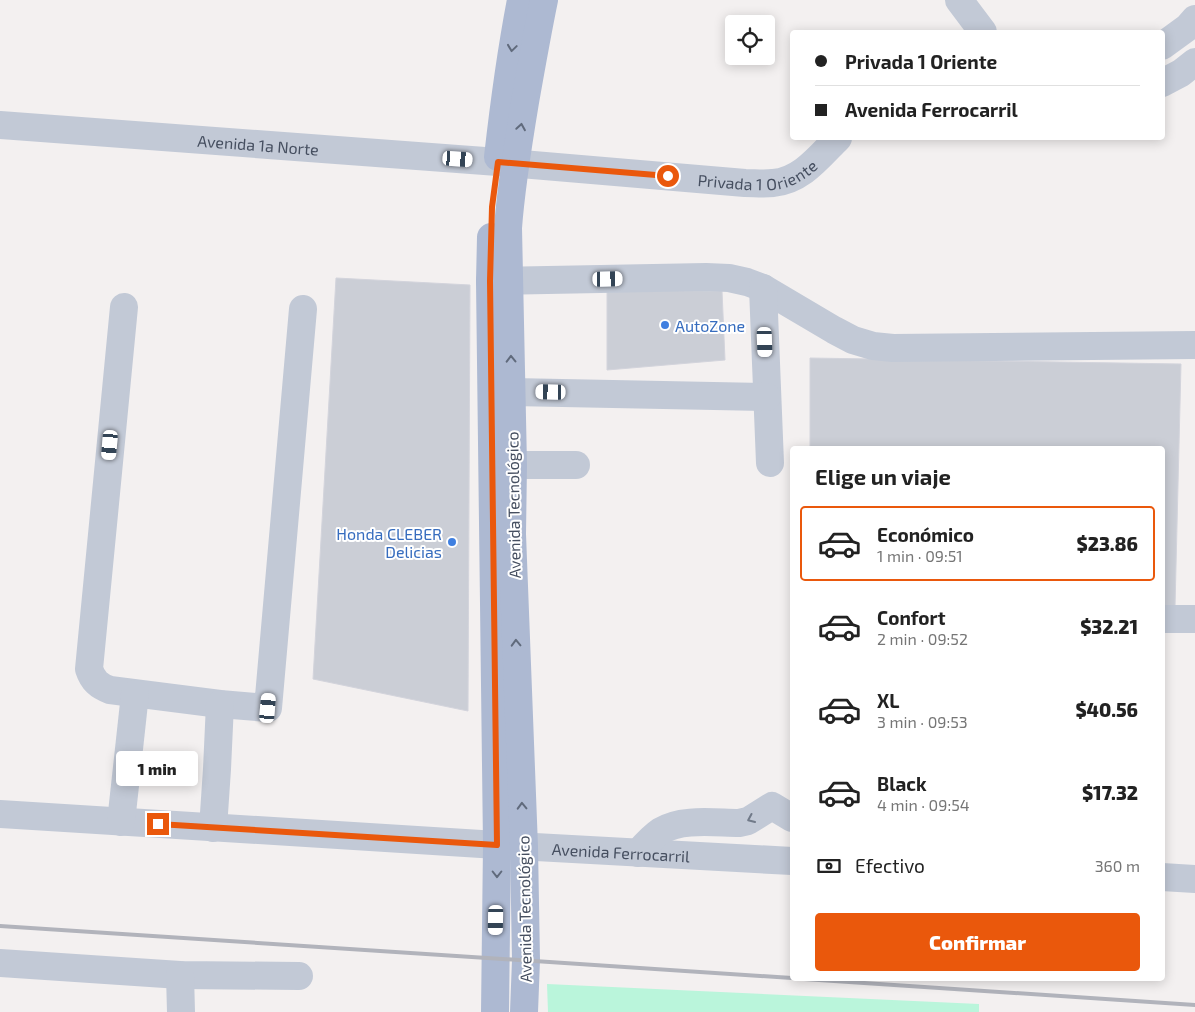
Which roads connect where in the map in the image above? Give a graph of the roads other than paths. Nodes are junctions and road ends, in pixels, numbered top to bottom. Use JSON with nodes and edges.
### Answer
{"nodes":[{"id":1,"x":521,"y":0,"type":"edge"},
{"id":2,"x":544,"y":0,"type":"edge"},
{"id":3,"x":959,"y":0,"type":"edge"},
{"id":4,"x":1195,"y":19,"type":"edge"},
{"id":5,"x":982,"y":30,"type":"edge"},
{"id":6,"x":1165,"y":44,"type":"edge"},
{"id":7,"x":1195,"y":62,"type":"edge"},
{"id":8,"x":1165,"y":82,"type":"edge"},
{"id":9,"x":0,"y":125,"type":"edge"},
{"id":10,"x":836,"y":140,"type":"edge"},
{"id":11,"x":506,"y":163,"type":"junction"},
{"id":12,"x":500,"y":281,"type":"junction"},
{"id":13,"x":763,"y":288,"type":"junction"},
{"id":14,"x":124,"y":307,"type":"dead end"},
{"id":15,"x":303,"y":309,"type":"dead end"},
{"id":16,"x":1195,"y":345,"type":"edge"},
{"id":17,"x":512,"y":392,"type":"junction"},
{"id":18,"x":767,"y":397,"type":"junction"},
{"id":19,"x":770,"y":462,"type":"dead end"},
{"id":20,"x":513,"y":465,"type":"junction"},
{"id":21,"x":576,"y":465,"type":"dead end"},
{"id":22,"x":1165,"y":619,"type":"edge"},
{"id":23,"x":1195,"y":619,"type":"edge"},
{"id":24,"x":135,"y":694,"type":"junction"},
{"id":25,"x":220,"y":704,"type":"junction"},
{"id":26,"x":0,"y":814,"type":"edge"},
{"id":27,"x":790,"y":817,"type":"edge"},
{"id":28,"x":121,"y":822,"type":"junction"},
{"id":29,"x":213,"y":828,"type":"junction"},
{"id":30,"x":497,"y":845,"type":"junction"},
{"id":31,"x":524,"y":847,"type":"junction"},
{"id":32,"x":638,"y":853,"type":"junction"},
{"id":33,"x":790,"y":861,"type":"edge"},
{"id":34,"x":1165,"y":877,"type":"edge"},
{"id":35,"x":1195,"y":879,"type":"edge"},
{"id":36,"x":0,"y":962,"type":"edge"},
{"id":37,"x":180,"y":975,"type":"junction"},
{"id":38,"x":299,"y":976,"type":"dead end"},
{"id":39,"x":181,"y":1012,"type":"edge"},
{"id":40,"x":495,"y":1012,"type":"edge"},
{"id":41,"x":524,"y":1012,"type":"edge"}],
"edges":[{"from":1,"to":11,"type":"main road","name":"Avenida Tecnológico","one_way":true},
{"from":11,"to":2,"type":"main road","name":"Avenida Tecnológico","one_way":true},
{"from":3,"to":5,"type":"street"},
{"from":4,"to":6,"type":"street"},
{"from":7,"to":8,"type":"street"},
{"from":9,"to":11,"type":"street","name":"Avenida 1a Norte"},
{"from":10,"to":11,"type":"street","name":"Privada 1 Oriente"},
{"from":11,"to":12,"type":"main road","name":"Avenida Tecnológico"},
{"from":12,"to":13,"type":"street"},
{"from":17,"to":12,"type":"main road","name":"Avenida Tecnológico","one_way":true},
{"from":12,"to":30,"type":"main road","name":"Avenida Tecnológico"},
{"from":13,"to":16,"type":"street"},
{"from":13,"to":18,"type":"street"},
{"from":14,"to":24,"type":"street"},
{"from":15,"to":25,"type":"street"},
{"from":17,"to":18,"type":"street"},
{"from":17,"to":20,"type":"main road","name":"Avenida Tecnológico"},
{"from":18,"to":19,"type":"street"},
{"from":20,"to":21,"type":"street"},
{"from":31,"to":20,"type":"main road","name":"Avenida Tecnológico","one_way":true},
{"from":22,"to":23,"type":"street"},
{"from":24,"to":25,"type":"street"},
{"from":24,"to":28,"type":"street"},
{"from":25,"to":29,"type":"street"},
{"from":26,"to":28,"type":"street","name":"Avenida Ferrocarril"},
{"from":27,"to":32,"type":"street","one_way":true},
{"from":28,"to":29,"type":"street","name":"Avenida Ferrocarril"},
{"from":29,"to":30,"type":"street","name":"Avenida Ferrocarril"},
{"from":30,"to":31,"type":"street","name":"Avenida Ferrocarril"},
{"from":30,"to":40,"type":"main road","name":"Avenida Tecnológico","one_way":true},
{"from":31,"to":32,"type":"street","name":"Avenida Ferrocarril"},
{"from":31,"to":41,"type":"main road","name":"Avenida Tecnológico"},
{"from":32,"to":33,"type":"street","name":"Avenida Ferrocarril"},
{"from":34,"to":35,"type":"street"},
{"from":36,"to":37,"type":"street"},
{"from":37,"to":38,"type":"street"},
{"from":37,"to":39,"type":"street"}]}
